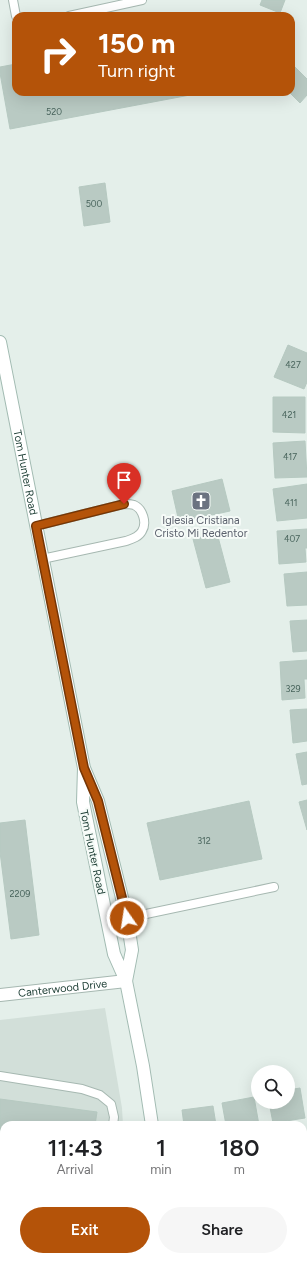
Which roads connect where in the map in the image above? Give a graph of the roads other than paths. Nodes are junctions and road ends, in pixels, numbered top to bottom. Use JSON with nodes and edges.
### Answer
{"nodes":[{"id":1,"x":13,"y":0,"type":"edge"},
{"id":2,"x":142,"y":0,"type":"edge"},
{"id":3,"x":15,"y":12,"type":"edge"},
{"id":4,"x":87,"y":12,"type":"edge"},
{"id":5,"x":0,"y":342,"type":"edge"},
{"id":6,"x":36,"y":526,"type":"junction"},
{"id":7,"x":42,"y":559,"type":"junction"},
{"id":8,"x":84,"y":768,"type":"junction"},
{"id":9,"x":274,"y":887,"type":"dead end"},
{"id":10,"x":127,"y":918,"type":"junction"},
{"id":11,"x":126,"y":981,"type":"junction"},
{"id":12,"x":0,"y":995,"type":"edge"},
{"id":13,"x":0,"y":1076,"type":"edge"},
{"id":14,"x":114,"y":1121,"type":"edge"},
{"id":15,"x":151,"y":1121,"type":"edge"}],
"edges":[{"from":1,"to":3,"type":"lane"},
{"from":2,"to":4,"type":"lane"},
{"from":5,"to":6,"type":"street","name":"Tom Hunter Road"},
{"from":6,"to":7,"type":"street","name":"Tom Hunter Road"},
{"from":6,"to":7,"type":"lane"},
{"from":7,"to":8,"type":"street","name":"Tom Hunter Road"},
{"from":8,"to":10,"type":"street","name":"Tom Hunter Road"},
{"from":8,"to":11,"type":"street","name":"Tom Hunter Road"},
{"from":9,"to":10,"type":"lane"},
{"from":10,"to":11,"type":"street","name":"Tom Hunter Road"},
{"from":11,"to":12,"type":"street","name":"Canterwood Drive"},
{"from":11,"to":15,"type":"street","name":"Tom Hunter Road"},
{"from":13,"to":14,"type":"lane"}]}
